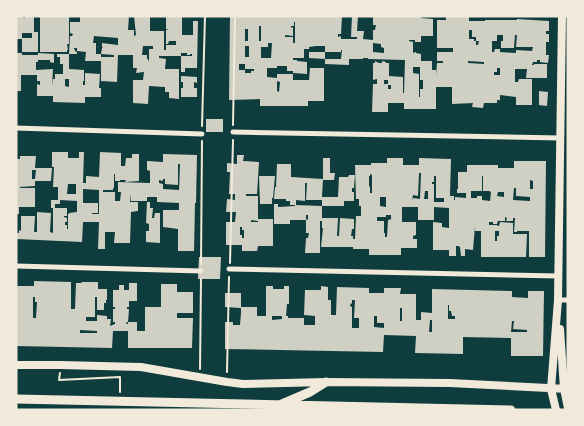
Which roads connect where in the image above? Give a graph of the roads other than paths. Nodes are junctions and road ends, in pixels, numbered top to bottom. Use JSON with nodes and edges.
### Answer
{"nodes":[{"id":1,"x":562,"y":16,"type":"edge"},
{"id":2,"x":565,"y":77,"type":"edge"},
{"id":3,"x":16,"y":128,"type":"edge"},
{"id":4,"x":233,"y":132,"type":"road end"},
{"id":5,"x":202,"y":134,"type":"road end"},
{"id":6,"x":560,"y":138,"type":"junction"},
{"id":7,"x":16,"y":266,"type":"edge"},
{"id":8,"x":229,"y":268,"type":"road end"},
{"id":9,"x":201,"y":271,"type":"road end"},
{"id":10,"x":558,"y":276,"type":"junction"},
{"id":11,"x":558,"y":300,"type":"junction"},
{"id":12,"x":568,"y":300,"type":"edge"},
{"id":13,"x":16,"y":366,"type":"edge"},
{"id":14,"x":326,"y":382,"type":"junction"},
{"id":15,"x":551,"y":389,"type":"junction"},
{"id":16,"x":566,"y":389,"type":"edge"},
{"id":17,"x":16,"y":399,"type":"edge"},
{"id":18,"x":278,"y":405,"type":"junction"},
{"id":19,"x":568,"y":408,"type":"edge"},
{"id":20,"x":511,"y":410,"type":"edge"},
{"id":21,"x":556,"y":410,"type":"edge"}],
"edges":[{"from":1,"to":2,"type":"main road"},
{"from":2,"to":6,"type":"main road"},
{"from":3,"to":5,"type":"street"},
{"from":4,"to":6,"type":"street"},
{"from":6,"to":10,"type":"main road"},
{"from":7,"to":9,"type":"street"},
{"from":8,"to":10,"type":"street"},
{"from":10,"to":11,"type":"main road"},
{"from":11,"to":12,"type":"street"},
{"from":11,"to":15,"type":"main road"},
{"from":11,"to":16,"type":"main road"},
{"from":13,"to":14,"type":"main road"},
{"from":14,"to":15,"type":"main road"},
{"from":14,"to":18,"type":"highway"},
{"from":15,"to":16,"type":"main road"},
{"from":15,"to":21,"type":"main road"},
{"from":16,"to":19,"type":"main road"},
{"from":17,"to":18,"type":"highway"},
{"from":18,"to":20,"type":"highway"}]}
